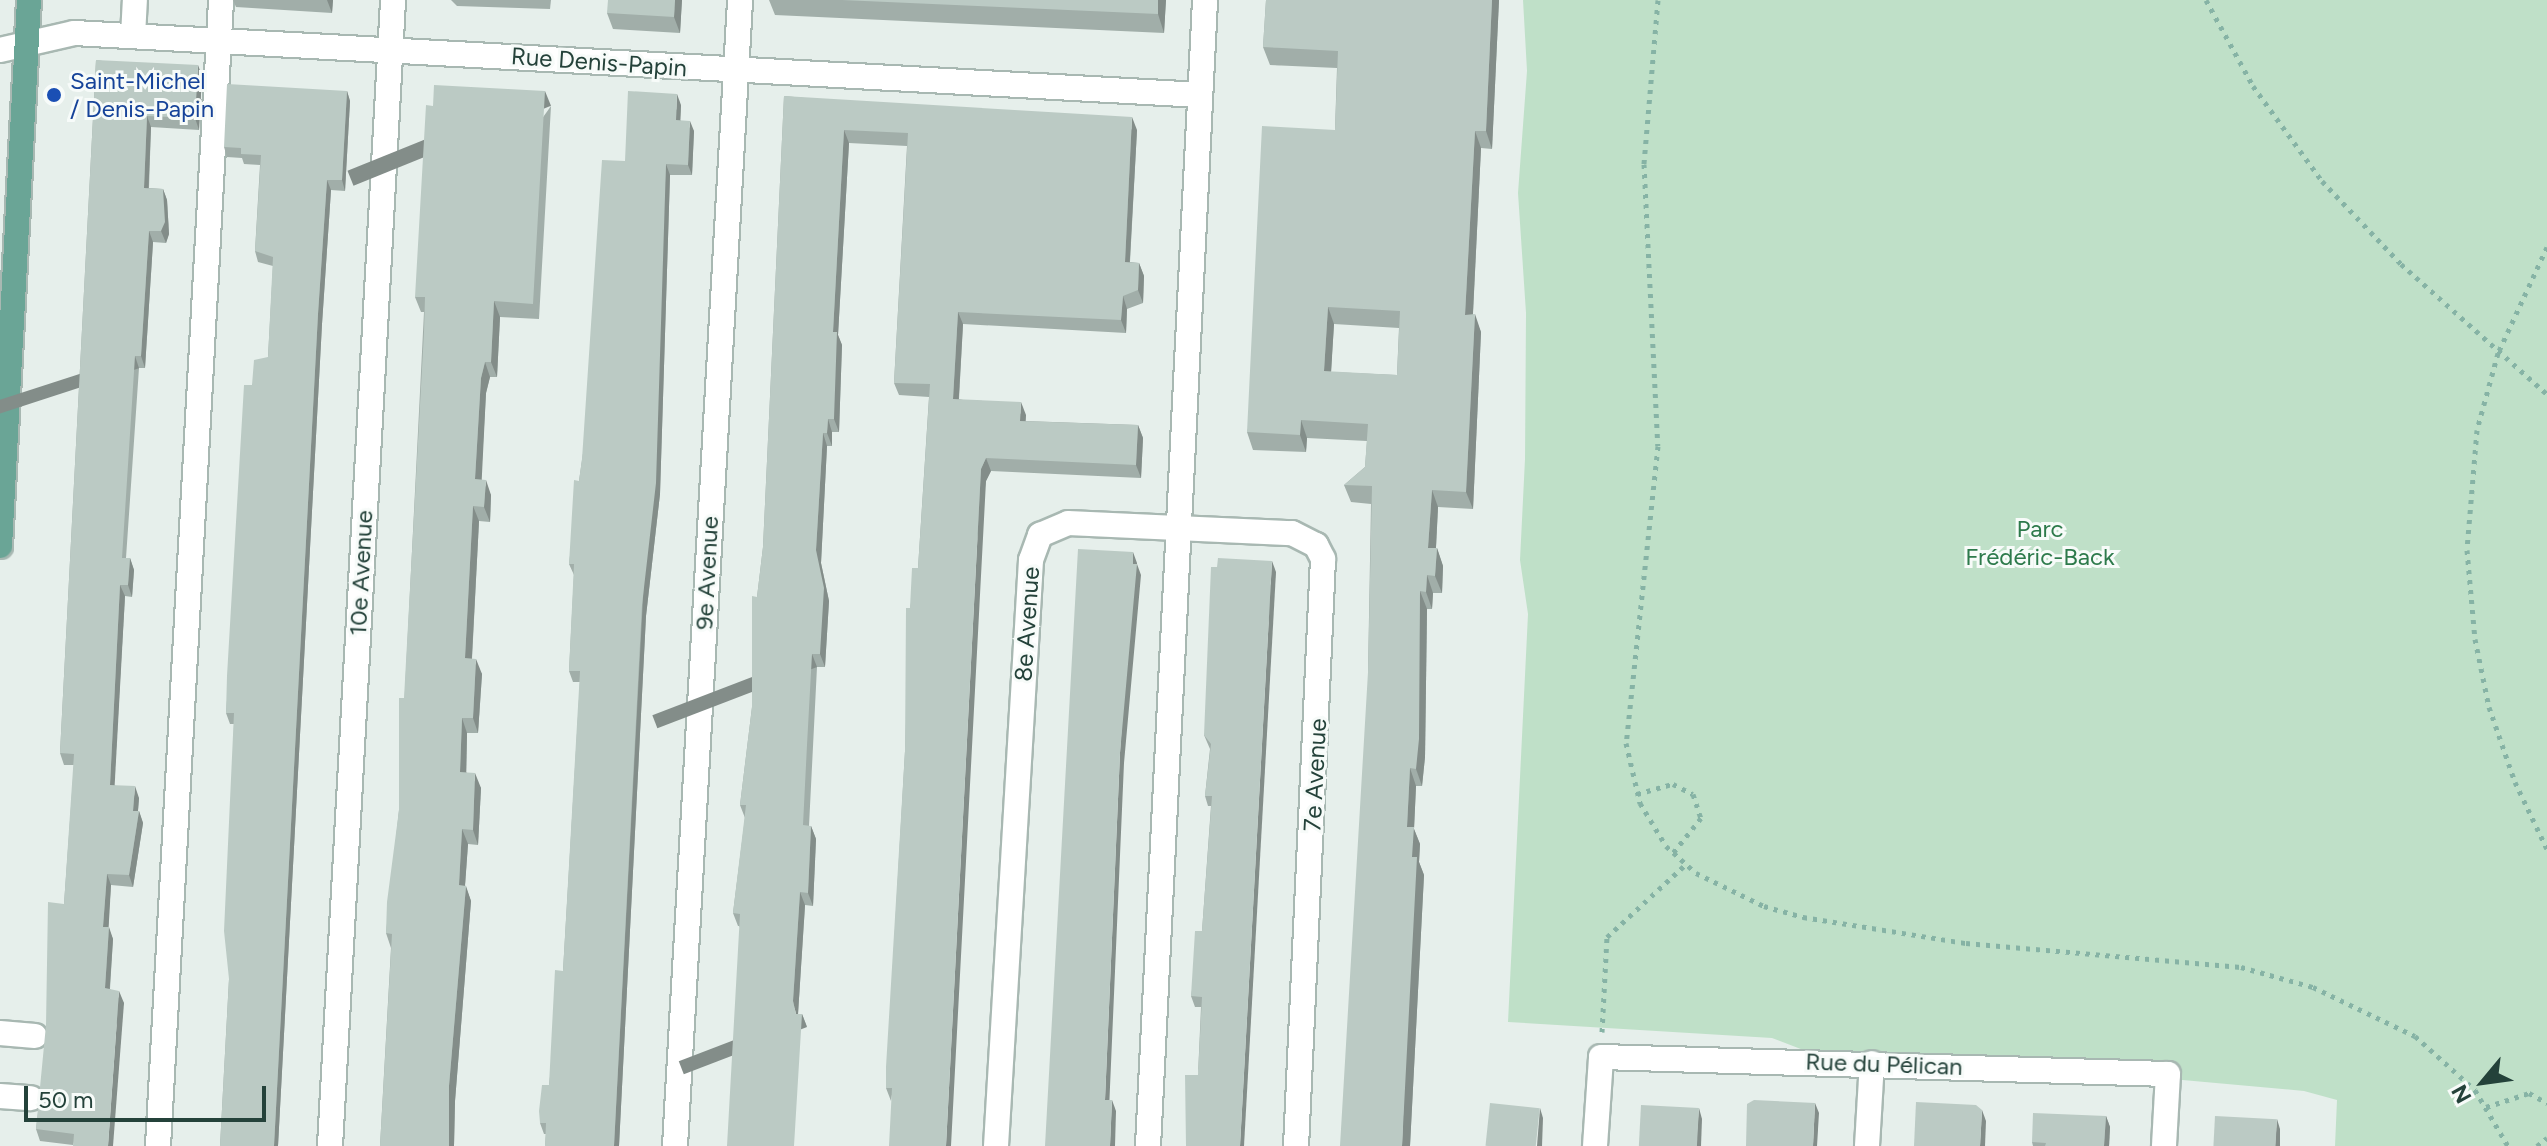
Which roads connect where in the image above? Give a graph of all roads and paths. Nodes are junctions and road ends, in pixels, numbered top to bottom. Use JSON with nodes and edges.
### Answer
{"nodes":[{"id":1,"x":29,"y":0,"type":"edge"},
{"id":2,"x":135,"y":0,"type":"edge"},
{"id":3,"x":221,"y":0,"type":"edge"},
{"id":4,"x":393,"y":0,"type":"edge"},
{"id":5,"x":740,"y":0,"type":"edge"},
{"id":6,"x":1205,"y":0,"type":"edge"},
{"id":7,"x":1658,"y":0,"type":"edge"},
{"id":8,"x":2206,"y":0,"type":"edge"},
{"id":9,"x":133,"y":36,"type":"junction"},
{"id":10,"x":218,"y":40,"type":"junction"},
{"id":11,"x":26,"y":44,"type":"junction"},
{"id":12,"x":390,"y":49,"type":"junction"},
{"id":13,"x":0,"y":50,"type":"edge"},
{"id":14,"x":737,"y":70,"type":"junction"},
{"id":15,"x":1200,"y":95,"type":"junction"},
{"id":16,"x":2547,"y":247,"type":"edge"},
{"id":17,"x":2498,"y":353,"type":"junction"},
{"id":18,"x":2547,"y":394,"type":"edge"},
{"id":19,"x":1180,"y":529,"type":"junction"},
{"id":20,"x":0,"y":546,"type":"edge"},
{"id":21,"x":1637,"y":794,"type":"junction"},
{"id":22,"x":2547,"y":849,"type":"edge"},
{"id":23,"x":1673,"y":853,"type":"junction"},
{"id":24,"x":1685,"y":865,"type":"junction"},
{"id":25,"x":0,"y":1033,"type":"edge"},
{"id":26,"x":35,"y":1036,"type":"dead end"},
{"id":27,"x":1601,"y":1057,"type":"junction"},
{"id":28,"x":1872,"y":1063,"type":"junction"},
{"id":29,"x":0,"y":1096,"type":"edge"},
{"id":30,"x":31,"y":1098,"type":"dead end"},
{"id":31,"x":2547,"y":1103,"type":"edge"},
{"id":32,"x":2486,"y":1107,"type":"junction"},
{"id":33,"x":2547,"y":1138,"type":"edge"},
{"id":34,"x":158,"y":1146,"type":"edge"},
{"id":35,"x":330,"y":1146,"type":"edge"},
{"id":36,"x":675,"y":1146,"type":"edge"},
{"id":37,"x":996,"y":1146,"type":"edge"},
{"id":38,"x":1148,"y":1146,"type":"edge"},
{"id":39,"x":1296,"y":1146,"type":"edge"},
{"id":40,"x":1595,"y":1146,"type":"edge"},
{"id":41,"x":1867,"y":1146,"type":"edge"},
{"id":42,"x":2164,"y":1146,"type":"edge"},
{"id":43,"x":2508,"y":1146,"type":"edge"},
{"id":44,"x":2537,"y":1146,"type":"edge"}],
"edges":[{"from":1,"to":11,"type":"main road"},
{"from":2,"to":9,"type":"street"},
{"from":3,"to":10,"type":"street"},
{"from":4,"to":12,"type":"street","name":"10e Avenue"},
{"from":5,"to":14,"type":"street","name":"9e Avenue"},
{"from":6,"to":15,"type":"street"},
{"from":7,"to":21,"type":"path"},
{"from":8,"to":17,"type":"path"},
{"from":9,"to":10,"type":"street","name":"Rue Denis-Papin"},
{"from":9,"to":11,"type":"street","name":"Rue Denis-Papin"},
{"from":10,"to":12,"type":"street","name":"Rue Denis-Papin"},
{"from":10,"to":34,"type":"street"},
{"from":11,"to":13,"type":"street","name":"Rue Denis-Papin"},
{"from":11,"to":20,"type":"main road"},
{"from":12,"to":14,"type":"street","name":"Rue Denis-Papin"},
{"from":12,"to":35,"type":"street","name":"10e Avenue"},
{"from":14,"to":15,"type":"street","name":"Rue Denis-Papin"},
{"from":14,"to":36,"type":"street","name":"9e Avenue"},
{"from":15,"to":19,"type":"street"},
{"from":16,"to":17,"type":"path"},
{"from":17,"to":18,"type":"path"},
{"from":17,"to":22,"type":"path"},
{"from":19,"to":37,"type":"street","name":"8e Avenue"},
{"from":19,"to":38,"type":"street"},
{"from":19,"to":39,"type":"street","name":"7e Avenue"},
{"from":21,"to":23,"type":"path"},
{"from":21,"to":23,"type":"path"},
{"from":23,"to":24,"type":"path"},
{"from":24,"to":27,"type":"path"},
{"from":24,"to":32,"type":"path"},
{"from":25,"to":26,"type":"street"},
{"from":27,"to":28,"type":"street","name":"Rue du Pélican"},
{"from":27,"to":40,"type":"street"},
{"from":28,"to":41,"type":"street"},
{"from":28,"to":42,"type":"street","name":"Rue du Pélican"},
{"from":29,"to":30,"type":"street"},
{"from":31,"to":32,"type":"path"},
{"from":32,"to":43,"type":"path"},
{"from":33,"to":44,"type":"path"}]}
